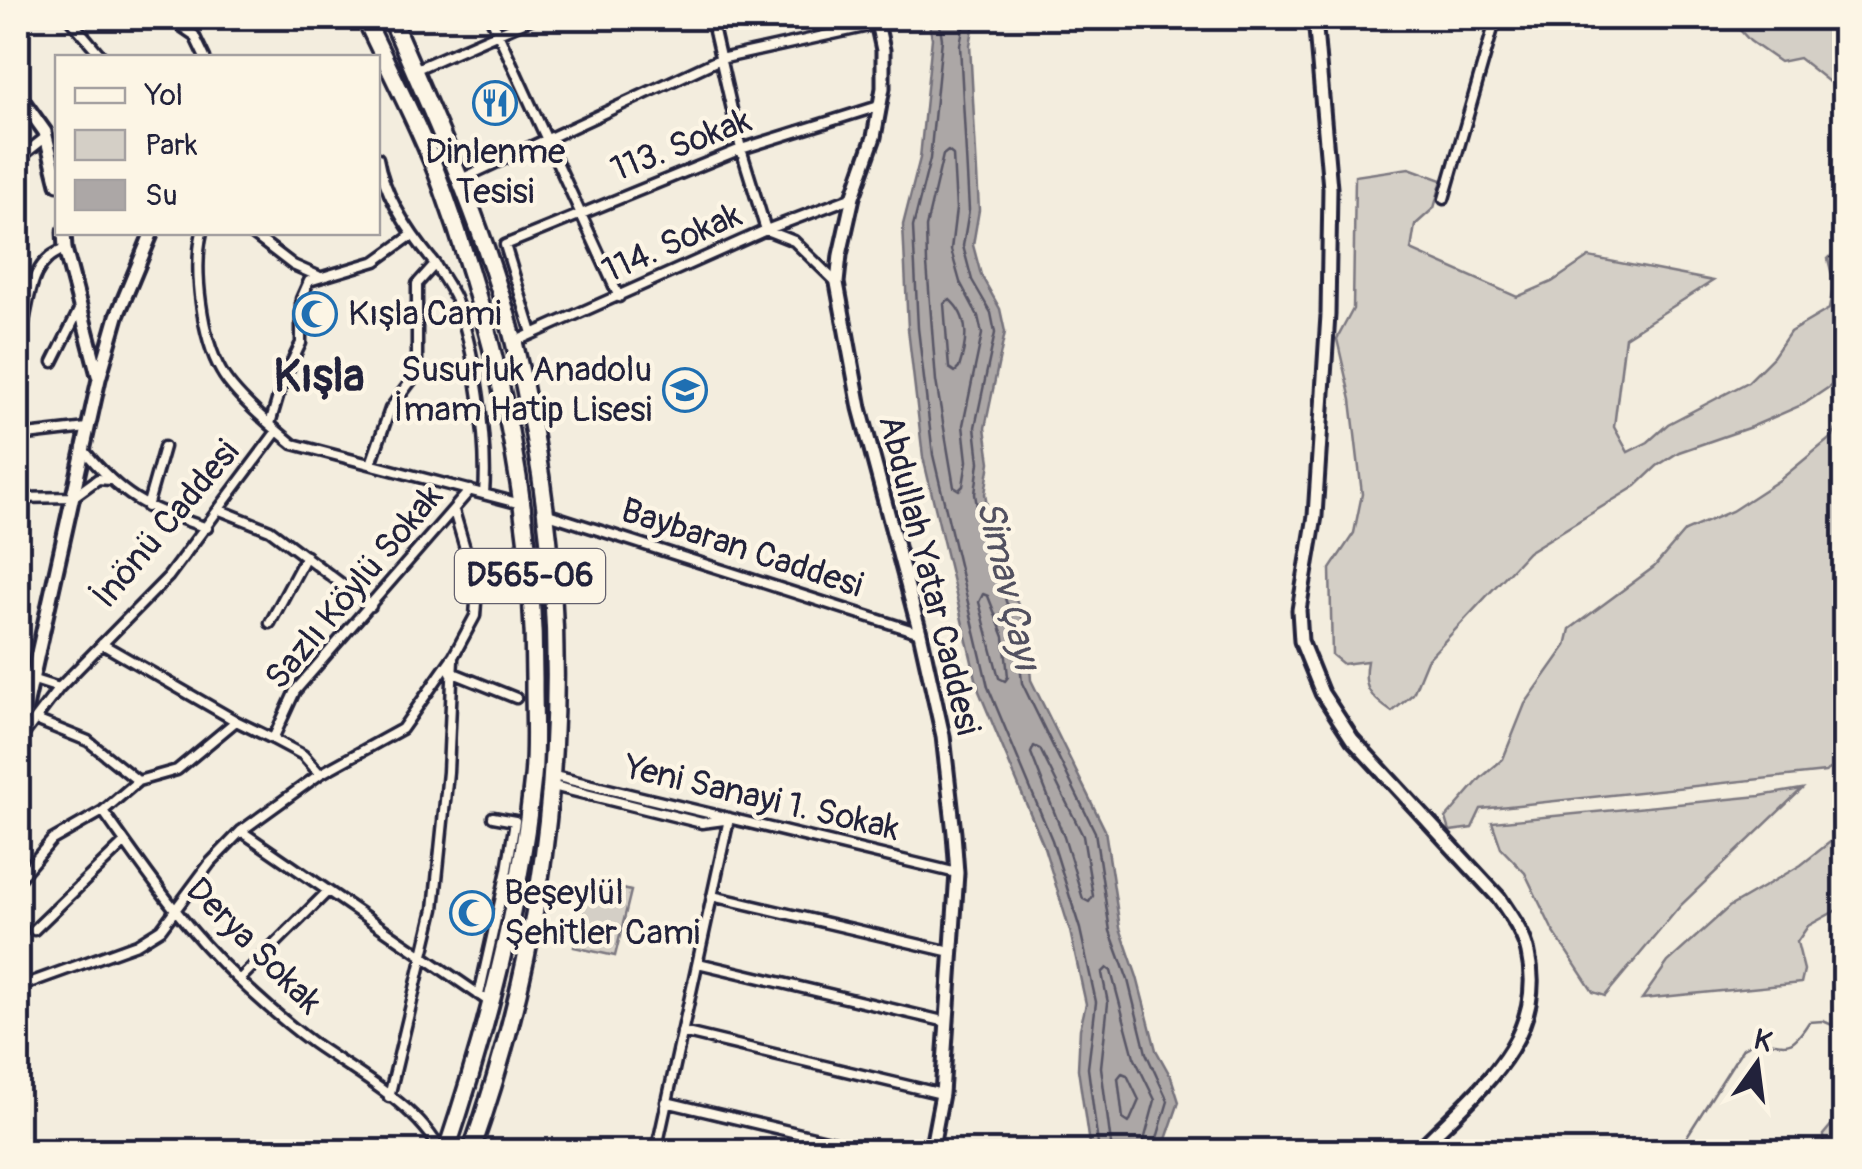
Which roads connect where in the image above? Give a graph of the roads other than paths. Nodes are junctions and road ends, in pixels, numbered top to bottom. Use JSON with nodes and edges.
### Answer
{"nodes":[{"id":1,"x":24,"y":18,"type":"edge"},
{"id":2,"x":69,"y":18,"type":"edge"},
{"id":3,"x":170,"y":18,"type":"edge"},
{"id":4,"x":365,"y":18,"type":"edge"},
{"id":5,"x":391,"y":18,"type":"edge"},
{"id":6,"x":491,"y":18,"type":"edge"},
{"id":7,"x":533,"y":18,"type":"edge"},
{"id":8,"x":711,"y":18,"type":"edge"},
{"id":9,"x":1316,"y":18,"type":"edge"},
{"id":10,"x":1496,"y":18,"type":"edge"},
{"id":11,"x":877,"y":21,"type":"edge"},
{"id":12,"x":18,"y":22,"type":"edge"},
{"id":13,"x":497,"y":32,"type":"junction"},
{"id":14,"x":92,"y":53,"type":"edge"},
{"id":15,"x":204,"y":55,"type":"edge"},
{"id":16,"x":720,"y":59,"type":"junction"},
{"id":17,"x":414,"y":70,"type":"junction"},
{"id":18,"x":18,"y":94,"type":"edge"},
{"id":19,"x":879,"y":106,"type":"junction"},
{"id":20,"x":55,"y":128,"type":"edge"},
{"id":21,"x":45,"y":134,"type":"junction"},
{"id":22,"x":547,"y":140,"type":"junction"},
{"id":23,"x":741,"y":149,"type":"junction"},
{"id":24,"x":18,"y":159,"type":"edge"},
{"id":25,"x":380,"y":171,"type":"edge"},
{"id":26,"x":55,"y":172,"type":"edge"},
{"id":27,"x":459,"y":180,"type":"junction"},
{"id":28,"x":853,"y":197,"type":"junction"},
{"id":29,"x":1444,"y":199,"type":"dead end"},
{"id":30,"x":581,"y":213,"type":"junction"},
{"id":31,"x":766,"y":230,"type":"junction"},
{"id":32,"x":64,"y":235,"type":"edge"},
{"id":33,"x":151,"y":235,"type":"edge"},
{"id":34,"x":202,"y":235,"type":"edge"},
{"id":35,"x":254,"y":235,"type":"edge"},
{"id":36,"x":412,"y":235,"type":"junction"},
{"id":37,"x":65,"y":249,"type":"junction"},
{"id":38,"x":435,"y":264,"type":"junction"},
{"id":39,"x":318,"y":276,"type":"junction"},
{"id":40,"x":837,"y":284,"type":"junction"},
{"id":41,"x":619,"y":297,"type":"junction"},
{"id":42,"x":18,"y":302,"type":"edge"},
{"id":43,"x":28,"y":304,"type":"junction"},
{"id":44,"x":80,"y":308,"type":"junction"},
{"id":45,"x":532,"y":332,"type":"junction"},
{"id":46,"x":514,"y":342,"type":"junction"},
{"id":47,"x":18,"y":346,"type":"edge"},
{"id":48,"x":53,"y":362,"type":"dead end"},
{"id":49,"x":99,"y":379,"type":"junction"},
{"id":50,"x":274,"y":427,"type":"junction"},
{"id":51,"x":87,"y":428,"type":"junction"},
{"id":52,"x":18,"y":436,"type":"edge"},
{"id":53,"x":164,"y":446,"type":"dead end"},
{"id":54,"x":82,"y":448,"type":"junction"},
{"id":55,"x":371,"y":464,"type":"junction"},
{"id":56,"x":110,"y":480,"type":"junction"},
{"id":57,"x":470,"y":490,"type":"junction"},
{"id":58,"x":484,"y":494,"type":"junction"},
{"id":59,"x":73,"y":497,"type":"junction"},
{"id":60,"x":18,"y":498,"type":"edge"},
{"id":61,"x":523,"y":505,"type":"junction"},
{"id":62,"x":147,"y":507,"type":"junction"},
{"id":63,"x":220,"y":510,"type":"junction"},
{"id":64,"x":454,"y":512,"type":"junction"},
{"id":65,"x":548,"y":514,"type":"junction"},
{"id":66,"x":207,"y":528,"type":"junction"},
{"id":67,"x":306,"y":556,"type":"junction"},
{"id":68,"x":371,"y":606,"type":"junction"},
{"id":69,"x":270,"y":623,"type":"dead end"},
{"id":70,"x":920,"y":633,"type":"junction"},
{"id":71,"x":102,"y":644,"type":"junction"},
{"id":72,"x":454,"y":654,"type":"junction"},
{"id":73,"x":18,"y":667,"type":"edge"},
{"id":74,"x":452,"y":672,"type":"junction"},
{"id":75,"x":31,"y":680,"type":"junction"},
{"id":76,"x":433,"y":686,"type":"junction"},
{"id":77,"x":59,"y":688,"type":"junction"},
{"id":78,"x":451,"y":692,"type":"junction"},
{"id":79,"x":516,"y":698,"type":"dead end"},
{"id":80,"x":36,"y":720,"type":"junction"},
{"id":81,"x":236,"y":721,"type":"junction"},
{"id":82,"x":273,"y":739,"type":"junction"},
{"id":83,"x":18,"y":742,"type":"edge"},
{"id":84,"x":320,"y":774,"type":"junction"},
{"id":85,"x":553,"y":781,"type":"junction"},
{"id":86,"x":138,"y":782,"type":"junction"},
{"id":87,"x":102,"y":810,"type":"junction"},
{"id":88,"x":493,"y":817,"type":"dead end"},
{"id":89,"x":728,"y":819,"type":"junction"},
{"id":90,"x":240,"y":831,"type":"junction"},
{"id":91,"x":126,"y":842,"type":"junction"},
{"id":92,"x":957,"y":873,"type":"junction"},
{"id":93,"x":18,"y":880,"type":"edge"},
{"id":94,"x":327,"y":892,"type":"junction"},
{"id":95,"x":712,"y":896,"type":"junction"},
{"id":96,"x":174,"y":912,"type":"junction"},
{"id":97,"x":34,"y":930,"type":"dead end"},
{"id":98,"x":952,"y":952,"type":"junction"},
{"id":99,"x":423,"y":956,"type":"junction"},
{"id":100,"x":698,"y":963,"type":"junction"},
{"id":101,"x":239,"y":980,"type":"junction"},
{"id":102,"x":18,"y":987,"type":"edge"},
{"id":103,"x":486,"y":999,"type":"junction"},
{"id":104,"x":946,"y":1022,"type":"junction"},
{"id":105,"x":682,"y":1032,"type":"junction"},
{"id":106,"x":942,"y":1094,"type":"junction"},
{"id":107,"x":389,"y":1097,"type":"junction"},
{"id":108,"x":666,"y":1102,"type":"junction"},
{"id":109,"x":434,"y":1137,"type":"junction"},
{"id":110,"x":432,"y":1152,"type":"edge"},
{"id":111,"x":447,"y":1152,"type":"edge"},
{"id":112,"x":471,"y":1152,"type":"edge"},
{"id":113,"x":656,"y":1152,"type":"edge"},
{"id":114,"x":877,"y":1152,"type":"edge"},
{"id":115,"x":931,"y":1152,"type":"edge"},
{"id":116,"x":1417,"y":1152,"type":"edge"}],
"edges":[{"from":1,"to":12,"type":"street"},
{"from":2,"to":14,"type":"street"},
{"from":3,"to":15,"type":"street"},
{"from":4,"to":61,"type":"highway","number":"D565-06"},
{"from":5,"to":17,"type":"highway","number":"D565-06"},
{"from":6,"to":13,"type":"street"},
{"from":7,"to":13,"type":"street"},
{"from":8,"to":16,"type":"street"},
{"from":9,"to":116,"type":"street"},
{"from":10,"to":29,"type":"street"},
{"from":11,"to":16,"type":"street"},
{"from":11,"to":19,"type":"street","name":"Abdullah Yatar Caddesi"},
{"from":13,"to":17,"type":"street"},
{"from":13,"to":22,"type":"street"},
{"from":16,"to":22,"type":"street"},
{"from":16,"to":23,"type":"street"},
{"from":17,"to":27,"type":"highway","number":"D565-06"},
{"from":18,"to":21,"type":"street"},
{"from":19,"to":23,"type":"street","name":"113. Sokak"},
{"from":19,"to":28,"type":"street","name":"Abdullah Yatar Caddesi"},
{"from":20,"to":21,"type":"street"},
{"from":21,"to":24,"type":"street"},
{"from":21,"to":26,"type":"street"},
{"from":22,"to":27,"type":"street"},
{"from":22,"to":30,"type":"street"},
{"from":23,"to":30,"type":"street","name":"113. Sokak"},
{"from":23,"to":31,"type":"street"},
{"from":25,"to":36,"type":"street"},
{"from":27,"to":46,"type":"highway","number":"D565-06"},
{"from":28,"to":31,"type":"street","name":"114. Sokak"},
{"from":28,"to":40,"type":"street","name":"Abdullah Yatar Caddesi"},
{"from":30,"to":41,"type":"street"},
{"from":30,"to":45,"type":"street","name":"113. Sokak"},
{"from":31,"to":40,"type":"street"},
{"from":31,"to":41,"type":"street","name":"114. Sokak"},
{"from":32,"to":37,"type":"street"},
{"from":33,"to":49,"type":"street"},
{"from":34,"to":50,"type":"street"},
{"from":35,"to":39,"type":"street"},
{"from":36,"to":38,"type":"street"},
{"from":36,"to":39,"type":"street"},
{"from":37,"to":43,"type":"street"},
{"from":37,"to":44,"type":"street"},
{"from":38,"to":55,"type":"street"},
{"from":38,"to":58,"type":"street"},
{"from":39,"to":50,"type":"street","name":"İnönü Caddesi"},
{"from":40,"to":70,"type":"street","name":"Abdullah Yatar Caddesi"},
{"from":41,"to":45,"type":"street","name":"114. Sokak"},
{"from":42,"to":43,"type":"street"},
{"from":43,"to":47,"type":"street"},
{"from":44,"to":48,"type":"street"},
{"from":44,"to":49,"type":"street"},
{"from":45,"to":46,"type":"street","name":"114. Sokak"},
{"from":46,"to":65,"type":"highway","number":"D565-06"},
{"from":49,"to":51,"type":"street"},
{"from":50,"to":55,"type":"street"},
{"from":50,"to":63,"type":"street","name":"İnönü Caddesi"},
{"from":51,"to":52,"type":"street"},
{"from":51,"to":54,"type":"street"},
{"from":53,"to":62,"type":"street"},
{"from":54,"to":56,"type":"street"},
{"from":54,"to":59,"type":"street"},
{"from":55,"to":57,"type":"street"},
{"from":56,"to":59,"type":"street"},
{"from":56,"to":62,"type":"street"},
{"from":57,"to":58,"type":"street"},
{"from":57,"to":64,"type":"street","name":"Sazlı Köylü Sokak"},
{"from":58,"to":61,"type":"street"},
{"from":59,"to":60,"type":"street"},
{"from":59,"to":75,"type":"street"},
{"from":61,"to":103,"type":"highway","number":"D565-06"},
{"from":62,"to":66,"type":"street"},
{"from":63,"to":66,"type":"street","name":"İnönü Caddesi"},
{"from":63,"to":67,"type":"street"},
{"from":64,"to":68,"type":"street","name":"Sazlı Köylü Sokak"},
{"from":64,"to":72,"type":"street"},
{"from":65,"to":70,"type":"street","name":"Baybaran Caddesi"},
{"from":65,"to":85,"type":"highway","number":"D565-06"},
{"from":66,"to":71,"type":"street","name":"İnönü Caddesi"},
{"from":67,"to":68,"type":"street"},
{"from":67,"to":69,"type":"street"},
{"from":68,"to":82,"type":"street","name":"Sazlı Köylü Sokak"},
{"from":70,"to":92,"type":"street","name":"Abdullah Yatar Caddesi"},
{"from":71,"to":77,"type":"street","name":"İnönü Caddesi"},
{"from":71,"to":81,"type":"street"},
{"from":72,"to":74,"type":"street"},
{"from":72,"to":76,"type":"street"},
{"from":73,"to":75,"type":"street"},
{"from":74,"to":78,"type":"street"},
{"from":74,"to":79,"type":"street"},
{"from":75,"to":77,"type":"street"},
{"from":75,"to":83,"type":"street"},
{"from":76,"to":78,"type":"street"},
{"from":76,"to":84,"type":"street"},
{"from":77,"to":80,"type":"street","name":"İnönü Caddesi"},
{"from":78,"to":99,"type":"street"},
{"from":80,"to":83,"type":"street","name":"İnönü Caddesi"},
{"from":80,"to":86,"type":"street"},
{"from":81,"to":82,"type":"street","name":"Sazlı Köylü Sokak"},
{"from":81,"to":86,"type":"street","name":"Sazlı Köylü Sokak"},
{"from":82,"to":84,"type":"street"},
{"from":84,"to":90,"type":"street"},
{"from":85,"to":89,"type":"street","name":"Yeni Sanayi 1. Sokak"},
{"from":85,"to":112,"type":"highway","number":"D565-06"},
{"from":86,"to":87,"type":"street","name":"Sazlı Köylü Sokak"},
{"from":87,"to":91,"type":"street","name":"Derya Sokak"},
{"from":87,"to":93,"type":"street","name":"Sazlı Köylü Sokak"},
{"from":88,"to":103,"type":"street"},
{"from":89,"to":92,"type":"street","name":"Yeni Sanayi 1. Sokak"},
{"from":89,"to":95,"type":"street"},
{"from":90,"to":94,"type":"street"},
{"from":90,"to":96,"type":"street"},
{"from":91,"to":96,"type":"street","name":"Derya Sokak"},
{"from":91,"to":97,"type":"street"},
{"from":92,"to":98,"type":"street","name":"Abdullah Yatar Caddesi"},
{"from":94,"to":99,"type":"street"},
{"from":94,"to":101,"type":"street"},
{"from":95,"to":98,"type":"street"},
{"from":95,"to":100,"type":"street"},
{"from":96,"to":101,"type":"street","name":"Derya Sokak"},
{"from":96,"to":102,"type":"street"},
{"from":98,"to":104,"type":"street","name":"Abdullah Yatar Caddesi"},
{"from":99,"to":103,"type":"street"},
{"from":99,"to":107,"type":"street"},
{"from":100,"to":104,"type":"street"},
{"from":100,"to":105,"type":"street"},
{"from":101,"to":107,"type":"street","name":"Derya Sokak"},
{"from":103,"to":111,"type":"highway","number":"D565-06"},
{"from":104,"to":106,"type":"street","name":"Abdullah Yatar Caddesi"},
{"from":105,"to":106,"type":"street"},
{"from":105,"to":108,"type":"street"},
{"from":106,"to":115,"type":"street","name":"Abdullah Yatar Caddesi"},
{"from":107,"to":109,"type":"street","name":"Derya Sokak"},
{"from":108,"to":113,"type":"street"},
{"from":108,"to":114,"type":"street"},
{"from":109,"to":110,"type":"street"},
{"from":109,"to":111,"type":"street"}]}
